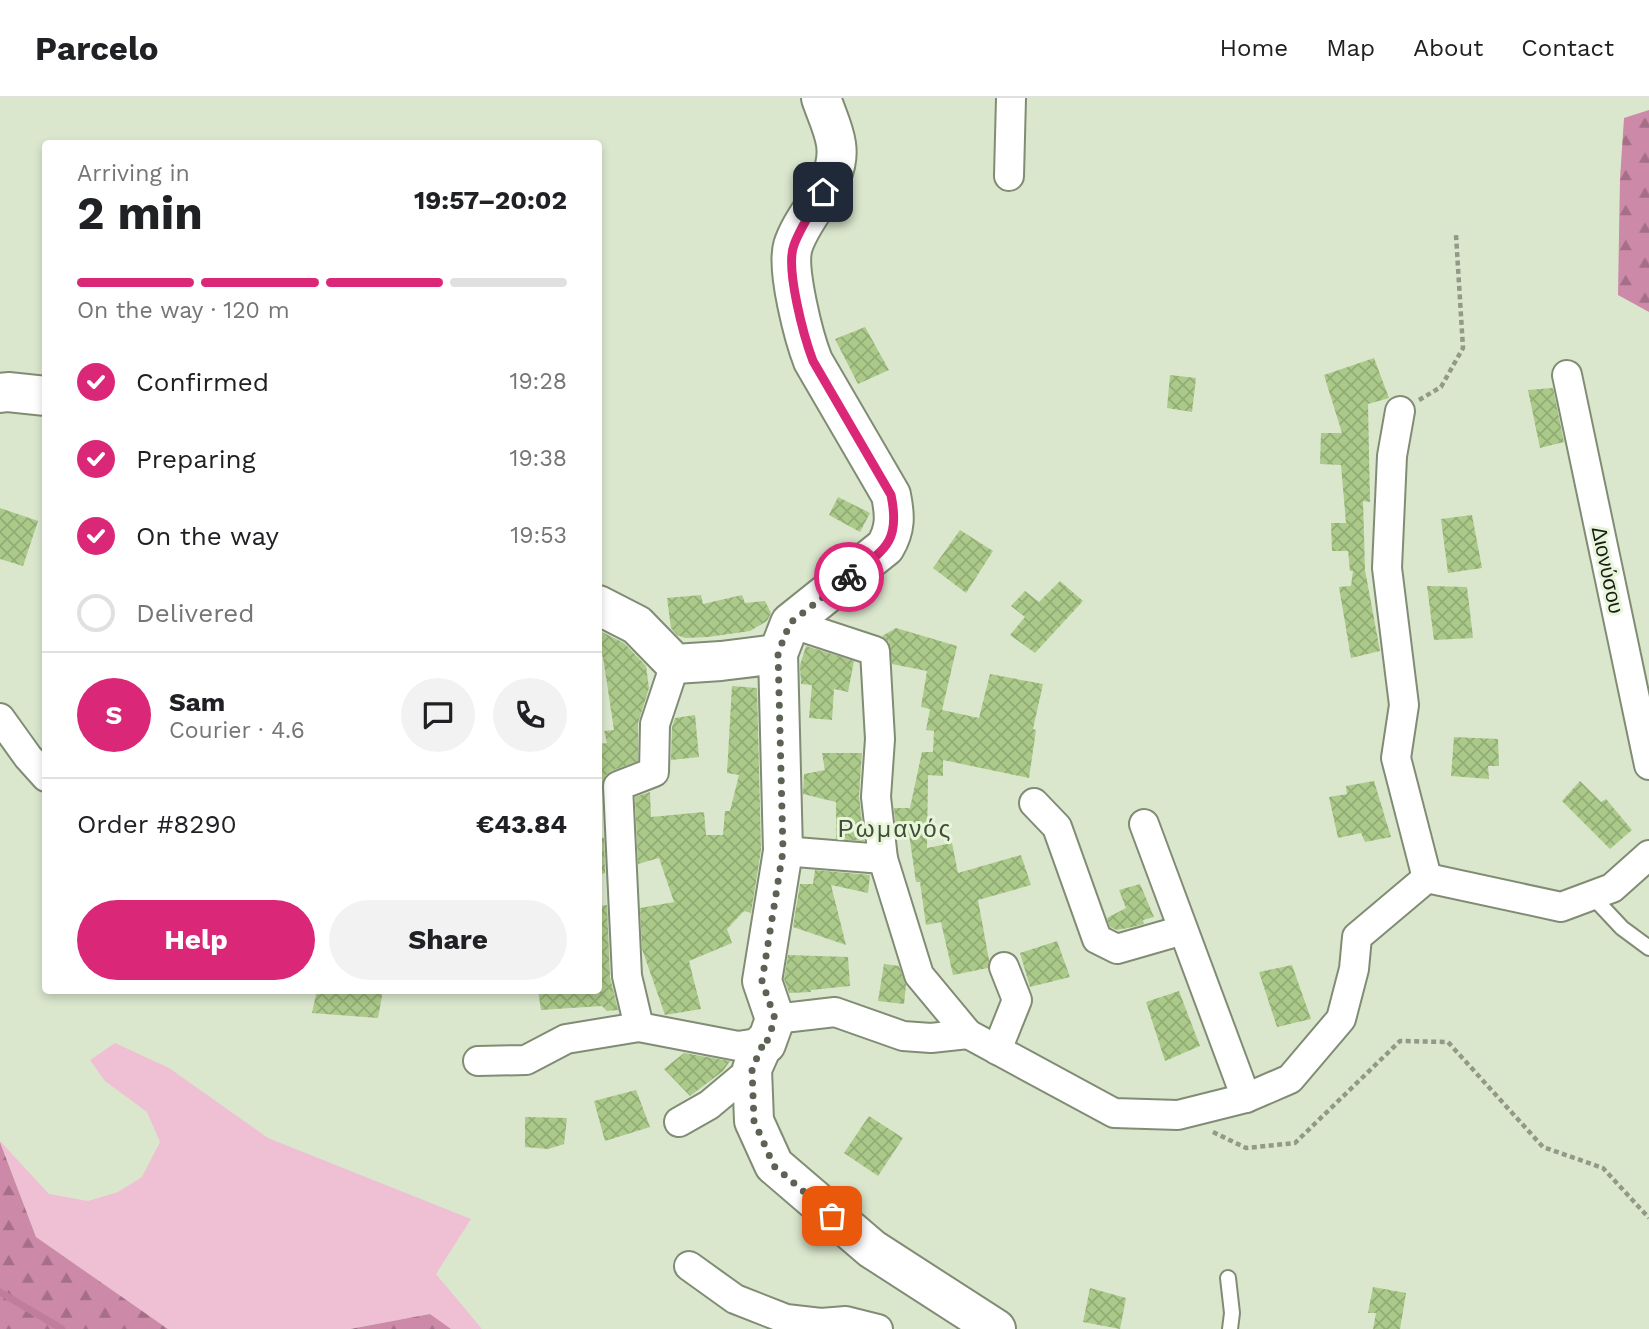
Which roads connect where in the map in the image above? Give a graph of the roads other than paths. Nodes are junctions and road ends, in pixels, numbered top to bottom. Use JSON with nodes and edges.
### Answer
{"nodes":[{"id":1,"x":821,"y":98,"type":"edge"},
{"id":2,"x":1011,"y":98,"type":"edge"},
{"id":3,"x":1009,"y":176,"type":"dead end"},
{"id":4,"x":1567,"y":375,"type":"dead end"},
{"id":5,"x":0,"y":393,"type":"edge"},
{"id":6,"x":42,"y":396,"type":"edge"},
{"id":7,"x":1400,"y":411,"type":"road end"},
{"id":8,"x":602,"y":608,"type":"edge"},
{"id":9,"x":784,"y":638,"type":"junction"},
{"id":10,"x":674,"y":664,"type":"junction"},
{"id":11,"x":0,"y":718,"type":"edge"},
{"id":12,"x":1649,"y":765,"type":"edge"},
{"id":13,"x":42,"y":773,"type":"edge"},
{"id":14,"x":1034,"y":803,"type":"dead end"},
{"id":15,"x":1144,"y":824,"type":"dead end"},
{"id":16,"x":783,"y":851,"type":"junction"},
{"id":17,"x":1649,"y":855,"type":"edge"},
{"id":18,"x":883,"y":859,"type":"junction"},
{"id":19,"x":1427,"y":878,"type":"junction"},
{"id":20,"x":1592,"y":896,"type":"junction"},
{"id":21,"x":1184,"y":930,"type":"junction"},
{"id":22,"x":1649,"y":948,"type":"edge"},
{"id":23,"x":1004,"y":967,"type":"dead end"},
{"id":24,"x":639,"y":1027,"type":"junction"},
{"id":25,"x":968,"y":1034,"type":"junction"},
{"id":26,"x":763,"y":1043,"type":"junction"},
{"id":27,"x":997,"y":1050,"type":"junction"},
{"id":28,"x":478,"y":1061,"type":"dead end"},
{"id":29,"x":1246,"y":1098,"type":"junction"},
{"id":30,"x":679,"y":1122,"type":"dead end"},
{"id":31,"x":689,"y":1266,"type":"dead end"},
{"id":32,"x":1228,"y":1278,"type":"dead end"},
{"id":33,"x":878,"y":1329,"type":"edge"},
{"id":34,"x":996,"y":1329,"type":"edge"},
{"id":35,"x":1230,"y":1329,"type":"edge"}],
"edges":[{"from":1,"to":9,"type":"main road"},
{"from":2,"to":3,"type":"street"},
{"from":4,"to":12,"type":"street","name":"Διονύσου"},
{"from":5,"to":6,"type":"main road"},
{"from":7,"to":19,"type":"street"},
{"from":8,"to":10,"type":"main road"},
{"from":9,"to":10,"type":"main road"},
{"from":9,"to":16,"type":"main road"},
{"from":9,"to":18,"type":"street"},
{"from":10,"to":24,"type":"street"},
{"from":11,"to":13,"type":"street"},
{"from":14,"to":21,"type":"street"},
{"from":15,"to":21,"type":"street"},
{"from":16,"to":18,"type":"street"},
{"from":16,"to":26,"type":"main road"},
{"from":17,"to":20,"type":"street"},
{"from":18,"to":25,"type":"street"},
{"from":19,"to":20,"type":"street"},
{"from":19,"to":29,"type":"street"},
{"from":20,"to":22,"type":"lane"},
{"from":21,"to":29,"type":"street"},
{"from":23,"to":27,"type":"street"},
{"from":24,"to":26,"type":"street"},
{"from":24,"to":28,"type":"street"},
{"from":25,"to":26,"type":"street"},
{"from":25,"to":27,"type":"street"},
{"from":26,"to":30,"type":"street"},
{"from":26,"to":34,"type":"main road"},
{"from":27,"to":29,"type":"street"},
{"from":31,"to":33,"type":"street"},
{"from":32,"to":35,"type":"lane"}]}
